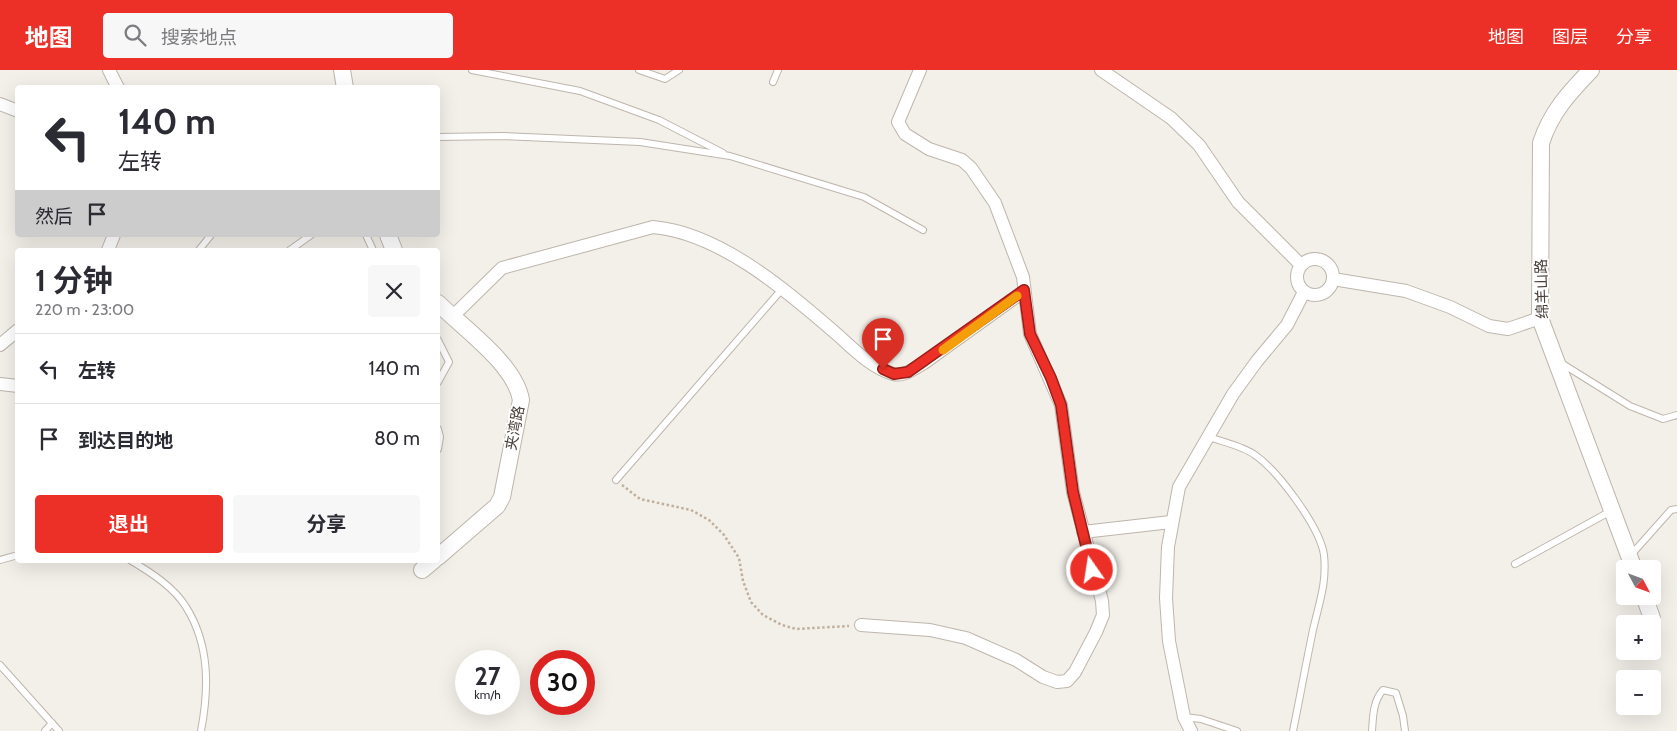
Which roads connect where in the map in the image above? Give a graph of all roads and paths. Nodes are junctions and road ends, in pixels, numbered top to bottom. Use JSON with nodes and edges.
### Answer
{"nodes":[{"id":1,"x":109,"y":70,"type":"edge"},
{"id":2,"x":342,"y":70,"type":"edge"},
{"id":3,"x":472,"y":70,"type":"edge"},
{"id":4,"x":639,"y":70,"type":"edge"},
{"id":5,"x":679,"y":70,"type":"edge"},
{"id":6,"x":778,"y":70,"type":"edge"},
{"id":7,"x":920,"y":70,"type":"edge"},
{"id":8,"x":1101,"y":70,"type":"edge"},
{"id":9,"x":1591,"y":70,"type":"edge"},
{"id":10,"x":773,"y":82,"type":"dead end"},
{"id":11,"x":116,"y":85,"type":"edge"},
{"id":12,"x":344,"y":85,"type":"edge"},
{"id":13,"x":0,"y":104,"type":"edge"},
{"id":14,"x":15,"y":110,"type":"edge"},
{"id":15,"x":440,"y":137,"type":"edge"},
{"id":16,"x":730,"y":156,"type":"junction"},
{"id":17,"x":922,"y":230,"type":"dead end"},
{"id":18,"x":209,"y":237,"type":"edge"},
{"id":19,"x":309,"y":237,"type":"edge"},
{"id":20,"x":201,"y":248,"type":"edge"},
{"id":21,"x":293,"y":248,"type":"edge"},
{"id":22,"x":1301,"y":265,"type":"junction"},
{"id":23,"x":1333,"y":279,"type":"junction"},
{"id":24,"x":783,"y":288,"type":"junction"},
{"id":25,"x":1024,"y":290,"type":"junction"},
{"id":26,"x":1304,"y":292,"type":"junction"},
{"id":27,"x":440,"y":305,"type":"edge"},
{"id":28,"x":452,"y":318,"type":"junction"},
{"id":29,"x":1540,"y":318,"type":"junction"},
{"id":30,"x":15,"y":332,"type":"edge"},
{"id":31,"x":440,"y":344,"type":"edge"},
{"id":32,"x":0,"y":345,"type":"edge"},
{"id":33,"x":1556,"y":360,"type":"junction"},
{"id":34,"x":440,"y":378,"type":"edge"},
{"id":35,"x":0,"y":384,"type":"edge"},
{"id":36,"x":15,"y":386,"type":"edge"},
{"id":37,"x":1677,"y":415,"type":"edge"},
{"id":38,"x":1209,"y":437,"type":"junction"},
{"id":39,"x":616,"y":480,"type":"joint"},
{"id":40,"x":1612,"y":510,"type":"junction"},
{"id":41,"x":1677,"y":510,"type":"edge"},
{"id":42,"x":1171,"y":522,"type":"junction"},
{"id":43,"x":1083,"y":532,"type":"junction"},
{"id":44,"x":440,"y":555,"type":"edge"},
{"id":45,"x":15,"y":556,"type":"edge"},
{"id":46,"x":0,"y":560,"type":"edge"},
{"id":47,"x":1631,"y":560,"type":"edge"},
{"id":48,"x":1634,"y":560,"type":"edge"},
{"id":49,"x":135,"y":563,"type":"edge"},
{"id":50,"x":1515,"y":564,"type":"dead end"},
{"id":51,"x":861,"y":625,"type":"joint"},
{"id":52,"x":0,"y":665,"type":"edge"},
{"id":53,"x":1184,"y":717,"type":"junction"},
{"id":54,"x":52,"y":723,"type":"junction"},
{"id":55,"x":45,"y":731,"type":"edge"},
{"id":56,"x":59,"y":731,"type":"edge"},
{"id":57,"x":201,"y":731,"type":"edge"},
{"id":58,"x":1190,"y":731,"type":"edge"},
{"id":59,"x":1236,"y":731,"type":"edge"},
{"id":60,"x":1292,"y":731,"type":"edge"},
{"id":61,"x":1372,"y":731,"type":"edge"},
{"id":62,"x":1405,"y":731,"type":"edge"}],
"edges":[{"from":1,"to":11,"type":"street"},
{"from":2,"to":12,"type":"street"},
{"from":3,"to":16,"type":"lane"},
{"from":4,"to":5,"type":"lane"},
{"from":6,"to":10,"type":"lane"},
{"from":7,"to":25,"type":"street"},
{"from":8,"to":22,"type":"street"},
{"from":9,"to":29,"type":"street","name":"绵羊山路"},
{"from":13,"to":14,"type":"street"},
{"from":15,"to":16,"type":"lane"},
{"from":16,"to":17,"type":"lane"},
{"from":18,"to":20,"type":"lane"},
{"from":19,"to":21,"type":"lane"},
{"from":22,"to":23,"type":"street"},
{"from":22,"to":26,"type":"street"},
{"from":23,"to":26,"type":"street"},
{"from":23,"to":29,"type":"street"},
{"from":24,"to":25,"type":"street"},
{"from":24,"to":28,"type":"street"},
{"from":24,"to":39,"type":"lane"},
{"from":25,"to":43,"type":"street"},
{"from":26,"to":38,"type":"street"},
{"from":27,"to":28,"type":"street","name":"夹湾路"},
{"from":28,"to":44,"type":"street","name":"夹湾路"},
{"from":29,"to":33,"type":"street","name":"绵羊山路"},
{"from":30,"to":32,"type":"street"},
{"from":31,"to":34,"type":"lane"},
{"from":33,"to":37,"type":"lane"},
{"from":33,"to":40,"type":"street","name":"绵羊山路"},
{"from":35,"to":36,"type":"street"},
{"from":38,"to":42,"type":"street"},
{"from":38,"to":60,"type":"lane"},
{"from":39,"to":51,"type":"path"},
{"from":40,"to":47,"type":"street","name":"绵羊山路"},
{"from":40,"to":50,"type":"lane"},
{"from":41,"to":48,"type":"lane"},
{"from":42,"to":43,"type":"street"},
{"from":42,"to":53,"type":"street"},
{"from":43,"to":51,"type":"street"},
{"from":45,"to":46,"type":"lane"},
{"from":49,"to":57,"type":"lane"},
{"from":52,"to":54,"type":"lane"},
{"from":53,"to":58,"type":"street"},
{"from":53,"to":59,"type":"lane"},
{"from":54,"to":55,"type":"lane"},
{"from":54,"to":56,"type":"lane"},
{"from":61,"to":62,"type":"lane"}]}
